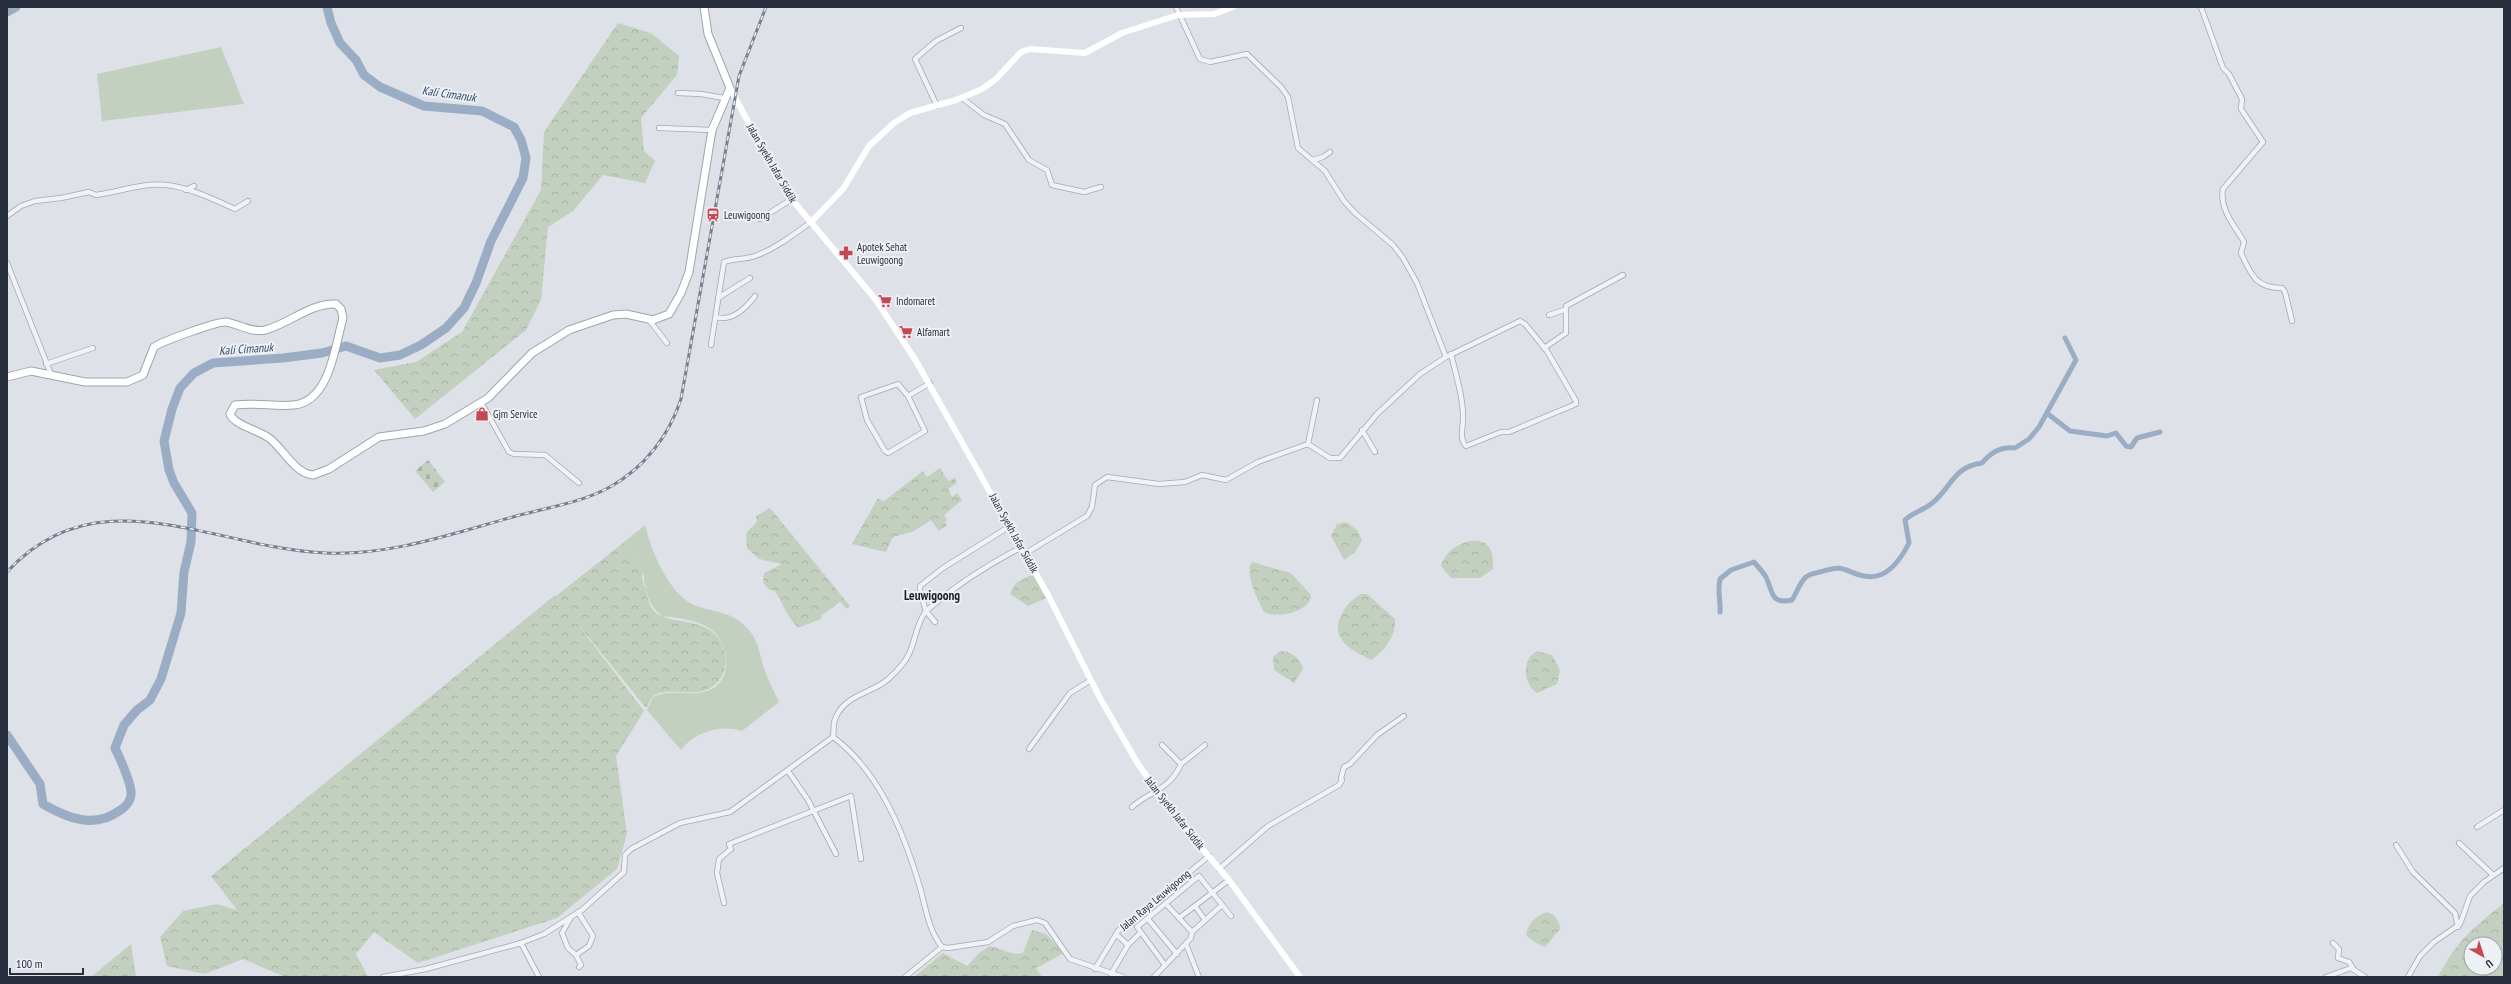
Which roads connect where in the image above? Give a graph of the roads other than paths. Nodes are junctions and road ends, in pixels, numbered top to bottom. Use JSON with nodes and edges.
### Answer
{"nodes":[{"id":1,"x":704,"y":7,"type":"edge"},
{"id":2,"x":1176,"y":7,"type":"edge"},
{"id":3,"x":1233,"y":7,"type":"edge"},
{"id":4,"x":2201,"y":7,"type":"edge"},
{"id":5,"x":1178,"y":16,"type":"junction"},
{"id":6,"x":961,"y":28,"type":"dead end"},
{"id":7,"x":730,"y":88,"type":"junction"},
{"id":8,"x":678,"y":93,"type":"dead end"},
{"id":9,"x":724,"y":98,"type":"junction"},
{"id":10,"x":962,"y":98,"type":"junction"},
{"id":11,"x":937,"y":106,"type":"junction"},
{"id":12,"x":660,"y":128,"type":"dead end"},
{"id":13,"x":712,"y":130,"type":"junction"},
{"id":14,"x":1330,"y":152,"type":"dead end"},
{"id":15,"x":1313,"y":160,"type":"junction"},
{"id":16,"x":194,"y":186,"type":"dead end"},
{"id":17,"x":1101,"y":186,"type":"dead end"},
{"id":18,"x":186,"y":190,"type":"junction"},
{"id":19,"x":792,"y":199,"type":"junction"},
{"id":20,"x":248,"y":201,"type":"dead end"},
{"id":21,"x":7,"y":216,"type":"edge"},
{"id":22,"x":760,"y":219,"type":"dead end"},
{"id":23,"x":811,"y":222,"type":"junction"},
{"id":24,"x":7,"y":263,"type":"edge"},
{"id":25,"x":1623,"y":275,"type":"dead end"},
{"id":26,"x":750,"y":278,"type":"dead end"},
{"id":27,"x":755,"y":296,"type":"dead end"},
{"id":28,"x":718,"y":298,"type":"junction"},
{"id":29,"x":1564,"y":310,"type":"junction"},
{"id":30,"x":1549,"y":315,"type":"dead end"},
{"id":31,"x":716,"y":317,"type":"junction"},
{"id":32,"x":649,"y":320,"type":"junction"},
{"id":33,"x":2292,"y":322,"type":"dead end"},
{"id":34,"x":667,"y":343,"type":"dead end"},
{"id":35,"x":711,"y":345,"type":"dead end"},
{"id":36,"x":93,"y":348,"type":"dead end"},
{"id":37,"x":1544,"y":348,"type":"junction"},
{"id":38,"x":1451,"y":354,"type":"junction"},
{"id":39,"x":1446,"y":357,"type":"junction"},
{"id":40,"x":46,"y":364,"type":"junction"},
{"id":41,"x":51,"y":374,"type":"junction"},
{"id":42,"x":7,"y":377,"type":"edge"},
{"id":43,"x":930,"y":384,"type":"junction"},
{"id":44,"x":908,"y":396,"type":"junction"},
{"id":45,"x":1317,"y":400,"type":"dead end"},
{"id":46,"x":481,"y":402,"type":"junction"},
{"id":47,"x":1362,"y":430,"type":"junction"},
{"id":48,"x":1308,"y":444,"type":"junction"},
{"id":49,"x":1375,"y":452,"type":"dead end"},
{"id":50,"x":579,"y":483,"type":"dead end"},
{"id":51,"x":1010,"y":526,"type":"junction"},
{"id":52,"x":1022,"y":547,"type":"junction"},
{"id":53,"x":1026,"y":553,"type":"junction"},
{"id":54,"x":926,"y":611,"type":"junction"},
{"id":55,"x":935,"y":622,"type":"dead end"},
{"id":56,"x":1091,"y":680,"type":"junction"},
{"id":57,"x":1404,"y":716,"type":"dead end"},
{"id":58,"x":832,"y":737,"type":"junction"},
{"id":59,"x":1162,"y":745,"type":"dead end"},
{"id":60,"x":1205,"y":745,"type":"dead end"},
{"id":61,"x":1028,"y":749,"type":"dead end"},
{"id":62,"x":1181,"y":764,"type":"junction"},
{"id":63,"x":788,"y":771,"type":"junction"},
{"id":64,"x":1157,"y":792,"type":"junction"},
{"id":65,"x":1132,"y":807,"type":"dead end"},
{"id":66,"x":2504,"y":810,"type":"edge"},
{"id":67,"x":814,"y":811,"type":"junction"},
{"id":68,"x":2477,"y":827,"type":"dead end"},
{"id":69,"x":2459,"y":844,"type":"dead end"},
{"id":70,"x":2396,"y":845,"type":"dead end"},
{"id":71,"x":836,"y":854,"type":"dead end"},
{"id":72,"x":1209,"y":856,"type":"junction"},
{"id":73,"x":861,"y":859,"type":"dead end"},
{"id":74,"x":2504,"y":868,"type":"edge"},
{"id":75,"x":1219,"y":869,"type":"junction"},
{"id":76,"x":2493,"y":875,"type":"junction"},
{"id":77,"x":1229,"y":880,"type":"junction"},
{"id":78,"x":1212,"y":891,"type":"junction"},
{"id":79,"x":724,"y":903,"type":"dead end"},
{"id":80,"x":1166,"y":904,"type":"junction"},
{"id":81,"x":1222,"y":905,"type":"junction"},
{"id":82,"x":1195,"y":906,"type":"junction"},
{"id":83,"x":578,"y":912,"type":"junction"},
{"id":84,"x":1231,"y":916,"type":"dead end"},
{"id":85,"x":571,"y":917,"type":"junction"},
{"id":86,"x":1179,"y":918,"type":"junction"},
{"id":87,"x":1148,"y":919,"type":"junction"},
{"id":88,"x":1205,"y":920,"type":"junction"},
{"id":89,"x":2458,"y":926,"type":"junction"},
{"id":90,"x":1192,"y":932,"type":"junction"},
{"id":91,"x":1140,"y":933,"type":"junction"},
{"id":92,"x":1116,"y":934,"type":"junction"},
{"id":93,"x":522,"y":943,"type":"junction"},
{"id":94,"x":2333,"y":943,"type":"dead end"},
{"id":95,"x":1186,"y":944,"type":"junction"},
{"id":96,"x":1128,"y":945,"type":"junction"},
{"id":97,"x":942,"y":947,"type":"junction"},
{"id":98,"x":1177,"y":954,"type":"junction"},
{"id":99,"x":576,"y":955,"type":"junction"},
{"id":100,"x":1165,"y":965,"type":"junction"},
{"id":101,"x":579,"y":967,"type":"dead end"},
{"id":102,"x":2353,"y":968,"type":"junction"},
{"id":103,"x":1095,"y":969,"type":"junction"},
{"id":104,"x":1111,"y":974,"type":"junction"},
{"id":105,"x":383,"y":977,"type":"edge"},
{"id":106,"x":539,"y":977,"type":"edge"},
{"id":107,"x":905,"y":977,"type":"edge"},
{"id":108,"x":1123,"y":977,"type":"edge"},
{"id":109,"x":1154,"y":977,"type":"edge"},
{"id":110,"x":1199,"y":977,"type":"edge"},
{"id":111,"x":1300,"y":977,"type":"edge"},
{"id":112,"x":2326,"y":977,"type":"edge"},
{"id":113,"x":2365,"y":977,"type":"edge"},
{"id":114,"x":2408,"y":977,"type":"edge"}],
"edges":[{"from":1,"to":7,"type":"main road"},
{"from":2,"to":5,"type":"street"},
{"from":3,"to":5,"type":"main road"},
{"from":4,"to":33,"type":"street"},
{"from":5,"to":10,"type":"main road"},
{"from":5,"to":15,"type":"street"},
{"from":6,"to":11,"type":"street"},
{"from":7,"to":9,"type":"main road"},
{"from":7,"to":19,"type":"main road","name":"Jalan Syekh Jafar Siddik"},
{"from":8,"to":9,"type":"street"},
{"from":9,"to":13,"type":"main road"},
{"from":10,"to":11,"type":"main road"},
{"from":10,"to":17,"type":"street"},
{"from":11,"to":23,"type":"main road"},
{"from":12,"to":13,"type":"street"},
{"from":13,"to":32,"type":"main road"},
{"from":14,"to":15,"type":"street"},
{"from":15,"to":39,"type":"street"},
{"from":16,"to":18,"type":"street"},
{"from":18,"to":20,"type":"street"},
{"from":18,"to":21,"type":"street"},
{"from":19,"to":22,"type":"street"},
{"from":19,"to":23,"type":"main road","name":"Jalan Syekh Jafar Siddik"},
{"from":23,"to":28,"type":"street"},
{"from":23,"to":43,"type":"main road","name":"Jalan Syekh Jafar Siddik"},
{"from":24,"to":40,"type":"street"},
{"from":25,"to":29,"type":"street"},
{"from":26,"to":28,"type":"street"},
{"from":27,"to":31,"type":"street"},
{"from":28,"to":31,"type":"street"},
{"from":29,"to":30,"type":"street"},
{"from":29,"to":37,"type":"street"},
{"from":31,"to":35,"type":"street"},
{"from":32,"to":34,"type":"street"},
{"from":32,"to":46,"type":"main road"},
{"from":36,"to":40,"type":"street"},
{"from":37,"to":38,"type":"street"},
{"from":37,"to":38,"type":"street"},
{"from":38,"to":39,"type":"street"},
{"from":39,"to":47,"type":"street"},
{"from":40,"to":41,"type":"street"},
{"from":41,"to":42,"type":"main road"},
{"from":41,"to":46,"type":"main road"},
{"from":43,"to":44,"type":"street"},
{"from":43,"to":51,"type":"main road","name":"Jalan Syekh Jafar Siddik"},
{"from":44,"to":44,"type":"street"},
{"from":45,"to":48,"type":"street"},
{"from":46,"to":50,"type":"street"},
{"from":47,"to":48,"type":"street"},
{"from":47,"to":49,"type":"street"},
{"from":48,"to":53,"type":"street"},
{"from":51,"to":52,"type":"main road","name":"Jalan Syekh Jafar Siddik"},
{"from":51,"to":54,"type":"street"},
{"from":52,"to":53,"type":"main road","name":"Jalan Syekh Jafar Siddik"},
{"from":52,"to":54,"type":"street"},
{"from":53,"to":56,"type":"main road","name":"Jalan Syekh Jafar Siddik"},
{"from":54,"to":55,"type":"street"},
{"from":54,"to":58,"type":"street"},
{"from":56,"to":61,"type":"street"},
{"from":56,"to":64,"type":"main road","name":"Jalan Syekh Jafar Siddik"},
{"from":57,"to":75,"type":"street"},
{"from":58,"to":63,"type":"street"},
{"from":58,"to":97,"type":"street"},
{"from":59,"to":62,"type":"street"},
{"from":60,"to":62,"type":"street"},
{"from":62,"to":64,"type":"street"},
{"from":63,"to":67,"type":"street"},
{"from":63,"to":83,"type":"street"},
{"from":64,"to":65,"type":"street"},
{"from":64,"to":72,"type":"main road","name":"Jalan Syekh Jafar Siddik"},
{"from":66,"to":68,"type":"street"},
{"from":67,"to":71,"type":"street"},
{"from":67,"to":73,"type":"street"},
{"from":67,"to":79,"type":"street"},
{"from":69,"to":76,"type":"street"},
{"from":70,"to":89,"type":"street"},
{"from":72,"to":75,"type":"main road","name":"Jalan Syekh Jafar Siddik"},
{"from":72,"to":92,"type":"street","name":"Jalan Raya Leuwigoong"},
{"from":74,"to":76,"type":"street"},
{"from":75,"to":77,"type":"main road","name":"Jalan Syekh Jafar Siddik"},
{"from":76,"to":89,"type":"street"},
{"from":77,"to":78,"type":"street"},
{"from":77,"to":111,"type":"main road","name":"Jalan Syekh Jafar Siddik"},
{"from":78,"to":80,"type":"street"},
{"from":78,"to":81,"type":"street"},
{"from":78,"to":82,"type":"street"},
{"from":80,"to":86,"type":"street"},
{"from":80,"to":87,"type":"street"},
{"from":81,"to":84,"type":"street"},
{"from":81,"to":88,"type":"street"},
{"from":82,"to":86,"type":"street"},
{"from":82,"to":88,"type":"street"},
{"from":83,"to":85,"type":"street"},
{"from":83,"to":99,"type":"street"},
{"from":85,"to":93,"type":"street"},
{"from":85,"to":99,"type":"street"},
{"from":86,"to":90,"type":"street"},
{"from":87,"to":91,"type":"street"},
{"from":87,"to":98,"type":"street"},
{"from":88,"to":90,"type":"street"},
{"from":89,"to":114,"type":"street"},
{"from":90,"to":95,"type":"street"},
{"from":91,"to":96,"type":"street"},
{"from":91,"to":100,"type":"street"},
{"from":92,"to":96,"type":"street"},
{"from":92,"to":103,"type":"street","name":"Jalan Raya Leuwigoong"},
{"from":93,"to":105,"type":"street"},
{"from":93,"to":106,"type":"street"},
{"from":94,"to":102,"type":"street"},
{"from":95,"to":98,"type":"street"},
{"from":95,"to":110,"type":"street"},
{"from":96,"to":104,"type":"street"},
{"from":97,"to":103,"type":"street"},
{"from":97,"to":107,"type":"street"},
{"from":98,"to":100,"type":"street"},
{"from":99,"to":101,"type":"street"},
{"from":100,"to":109,"type":"street"},
{"from":102,"to":112,"type":"street"},
{"from":102,"to":113,"type":"street"},
{"from":103,"to":104,"type":"street"},
{"from":104,"to":108,"type":"street"}]}
